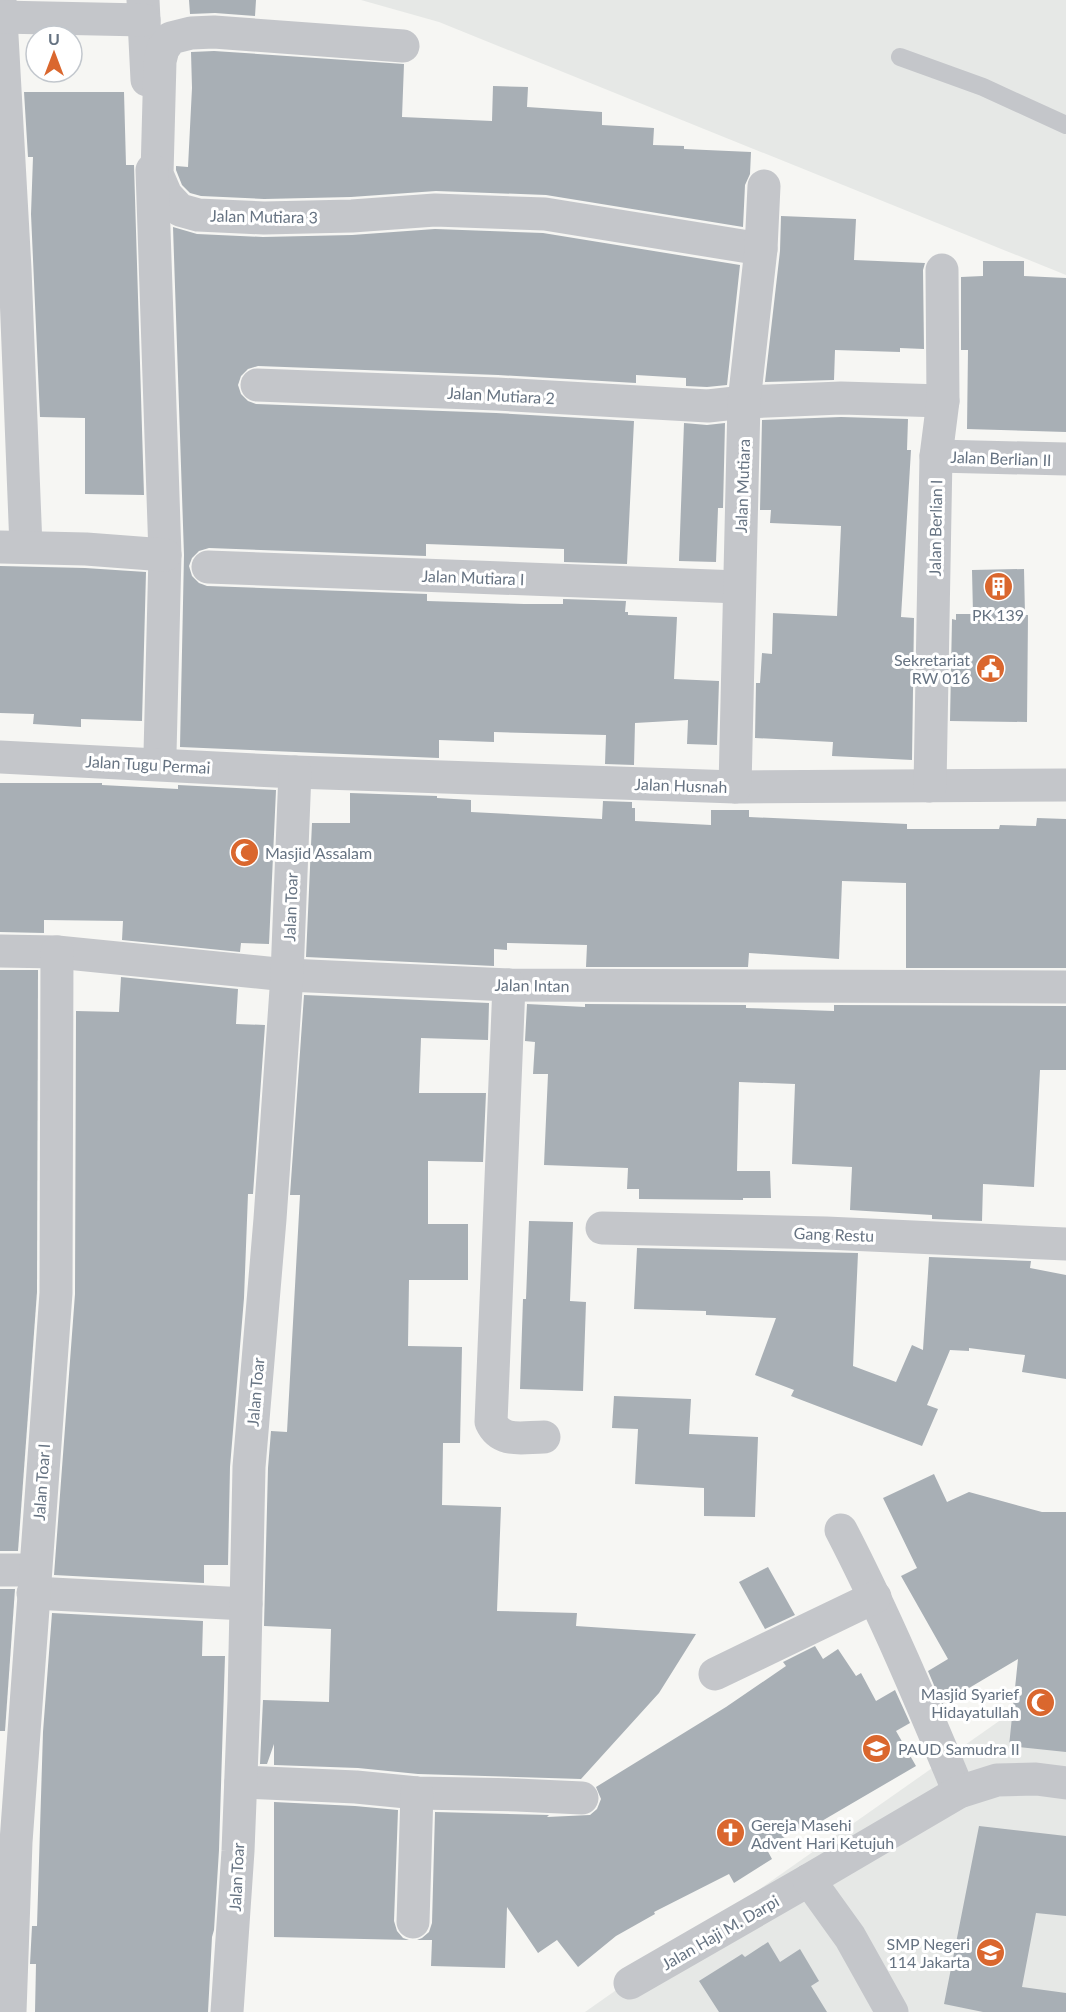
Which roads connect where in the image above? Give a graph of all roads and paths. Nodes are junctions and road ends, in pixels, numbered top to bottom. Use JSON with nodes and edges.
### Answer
{"nodes":[{"id":1,"x":143,"y":10,"type":"edge"},
{"id":2,"x":0,"y":11,"type":"edge"},
{"id":3,"x":404,"y":46,"type":"dead end"},
{"id":4,"x":900,"y":57,"type":"dead end"},
{"id":5,"x":1066,"y":125,"type":"edge"},
{"id":6,"x":764,"y":186,"type":"dead end"},
{"id":7,"x":761,"y":249,"type":"junction"},
{"id":8,"x":8,"y":269,"type":"edge"},
{"id":9,"x":942,"y":270,"type":"dead end"},
{"id":10,"x":257,"y":385,"type":"dead end"},
{"id":11,"x":943,"y":401,"type":"junction"},
{"id":12,"x":744,"y":402,"type":"junction"},
{"id":13,"x":10,"y":404,"type":"edge"},
{"id":14,"x":936,"y":456,"type":"junction"},
{"id":15,"x":1066,"y":459,"type":"edge"},
{"id":16,"x":13,"y":547,"type":"edge"},
{"id":17,"x":165,"y":555,"type":"junction"},
{"id":18,"x":208,"y":567,"type":"dead end"},
{"id":19,"x":739,"y":587,"type":"junction"},
{"id":20,"x":160,"y":753,"type":"dead end"},
{"id":21,"x":0,"y":757,"type":"edge"},
{"id":22,"x":295,"y":772,"type":"junction"},
{"id":23,"x":1066,"y":785,"type":"edge"},
{"id":24,"x":930,"y":786,"type":"junction"},
{"id":25,"x":735,"y":787,"type":"junction"},
{"id":26,"x":0,"y":951,"type":"edge"},
{"id":27,"x":57,"y":952,"type":"junction"},
{"id":28,"x":287,"y":975,"type":"junction"},
{"id":29,"x":509,"y":985,"type":"junction"},
{"id":30,"x":1066,"y":987,"type":"edge"},
{"id":31,"x":602,"y":1228,"type":"dead end"},
{"id":32,"x":1066,"y":1244,"type":"edge"},
{"id":33,"x":543,"y":1437,"type":"dead end"},
{"id":34,"x":841,"y":1530,"type":"dead end"},
{"id":35,"x":0,"y":1570,"type":"edge"},
{"id":36,"x":34,"y":1581,"type":"junction"},
{"id":37,"x":875,"y":1597,"type":"junction"},
{"id":38,"x":246,"y":1604,"type":"junction"},
{"id":39,"x":715,"y":1674,"type":"dead end"},
{"id":40,"x":241,"y":1782,"type":"junction"},
{"id":41,"x":1066,"y":1783,"type":"edge"},
{"id":42,"x":959,"y":1792,"type":"junction"},
{"id":43,"x":417,"y":1793,"type":"junction"},
{"id":44,"x":582,"y":1798,"type":"dead end"},
{"id":45,"x":809,"y":1880,"type":"junction"},
{"id":46,"x":413,"y":1922,"type":"dead end"},
{"id":47,"x":630,"y":1983,"type":"dead end"},
{"id":48,"x":10,"y":2012,"type":"edge"},
{"id":49,"x":227,"y":2012,"type":"edge"},
{"id":50,"x":892,"y":2012,"type":"edge"}],
"edges":[{"from":1,"to":2,"type":"street"},
{"from":1,"to":17,"type":"street"},
{"from":2,"to":8,"type":"street"},
{"from":3,"to":7,"type":"street","name":"Jalan Mutiara 3"},
{"from":4,"to":5,"type":"lane"},
{"from":6,"to":7,"type":"street","name":"Jalan Mutiara"},
{"from":7,"to":12,"type":"street","name":"Jalan Mutiara"},
{"from":8,"to":13,"type":"street"},
{"from":9,"to":11,"type":"street","name":"Jalan Berlian I"},
{"from":10,"to":12,"type":"street","name":"Jalan Mutiara 2"},
{"from":11,"to":12,"type":"street","name":"Jalan Mutiara 2"},
{"from":11,"to":14,"type":"street","name":"Jalan Berlian I"},
{"from":12,"to":19,"type":"street","name":"Jalan Mutiara"},
{"from":13,"to":16,"type":"street"},
{"from":14,"to":15,"type":"street","name":"Jalan Berlian II"},
{"from":14,"to":24,"type":"street","name":"Jalan Berlian I"},
{"from":16,"to":17,"type":"street"},
{"from":17,"to":20,"type":"street"},
{"from":18,"to":19,"type":"street","name":"Jalan Mutiara I"},
{"from":19,"to":25,"type":"street","name":"Jalan Mutiara"},
{"from":21,"to":22,"type":"street","name":"Jalan Tugu Permai"},
{"from":22,"to":25,"type":"street","name":"Jalan Husnah"},
{"from":22,"to":28,"type":"street","name":"Jalan Toar"},
{"from":23,"to":24,"type":"street","name":"Jalan Husnah"},
{"from":24,"to":25,"type":"street","name":"Jalan Husnah"},
{"from":26,"to":27,"type":"street","name":"Jalan Intan"},
{"from":27,"to":28,"type":"street","name":"Jalan Intan"},
{"from":27,"to":36,"type":"street","name":"Jalan Toar I"},
{"from":28,"to":29,"type":"street","name":"Jalan Intan"},
{"from":28,"to":38,"type":"street","name":"Jalan Toar"},
{"from":29,"to":30,"type":"street","name":"Jalan Intan"},
{"from":29,"to":33,"type":"street"},
{"from":31,"to":32,"type":"street","name":"Gang Restu"},
{"from":34,"to":37,"type":"street"},
{"from":35,"to":36,"type":"street"},
{"from":36,"to":38,"type":"street"},
{"from":36,"to":48,"type":"street","name":"Jalan Toar I"},
{"from":37,"to":39,"type":"street"},
{"from":37,"to":42,"type":"street"},
{"from":38,"to":40,"type":"street","name":"Jalan Toar"},
{"from":40,"to":43,"type":"street"},
{"from":40,"to":49,"type":"street","name":"Jalan Toar"},
{"from":41,"to":42,"type":"street","name":"Jalan Haji M. Darpi"},
{"from":42,"to":45,"type":"street","name":"Jalan Haji M. Darpi"},
{"from":43,"to":44,"type":"street"},
{"from":43,"to":46,"type":"street"},
{"from":45,"to":47,"type":"street","name":"Jalan Haji M. Darpi"},
{"from":45,"to":50,"type":"street"}]}
